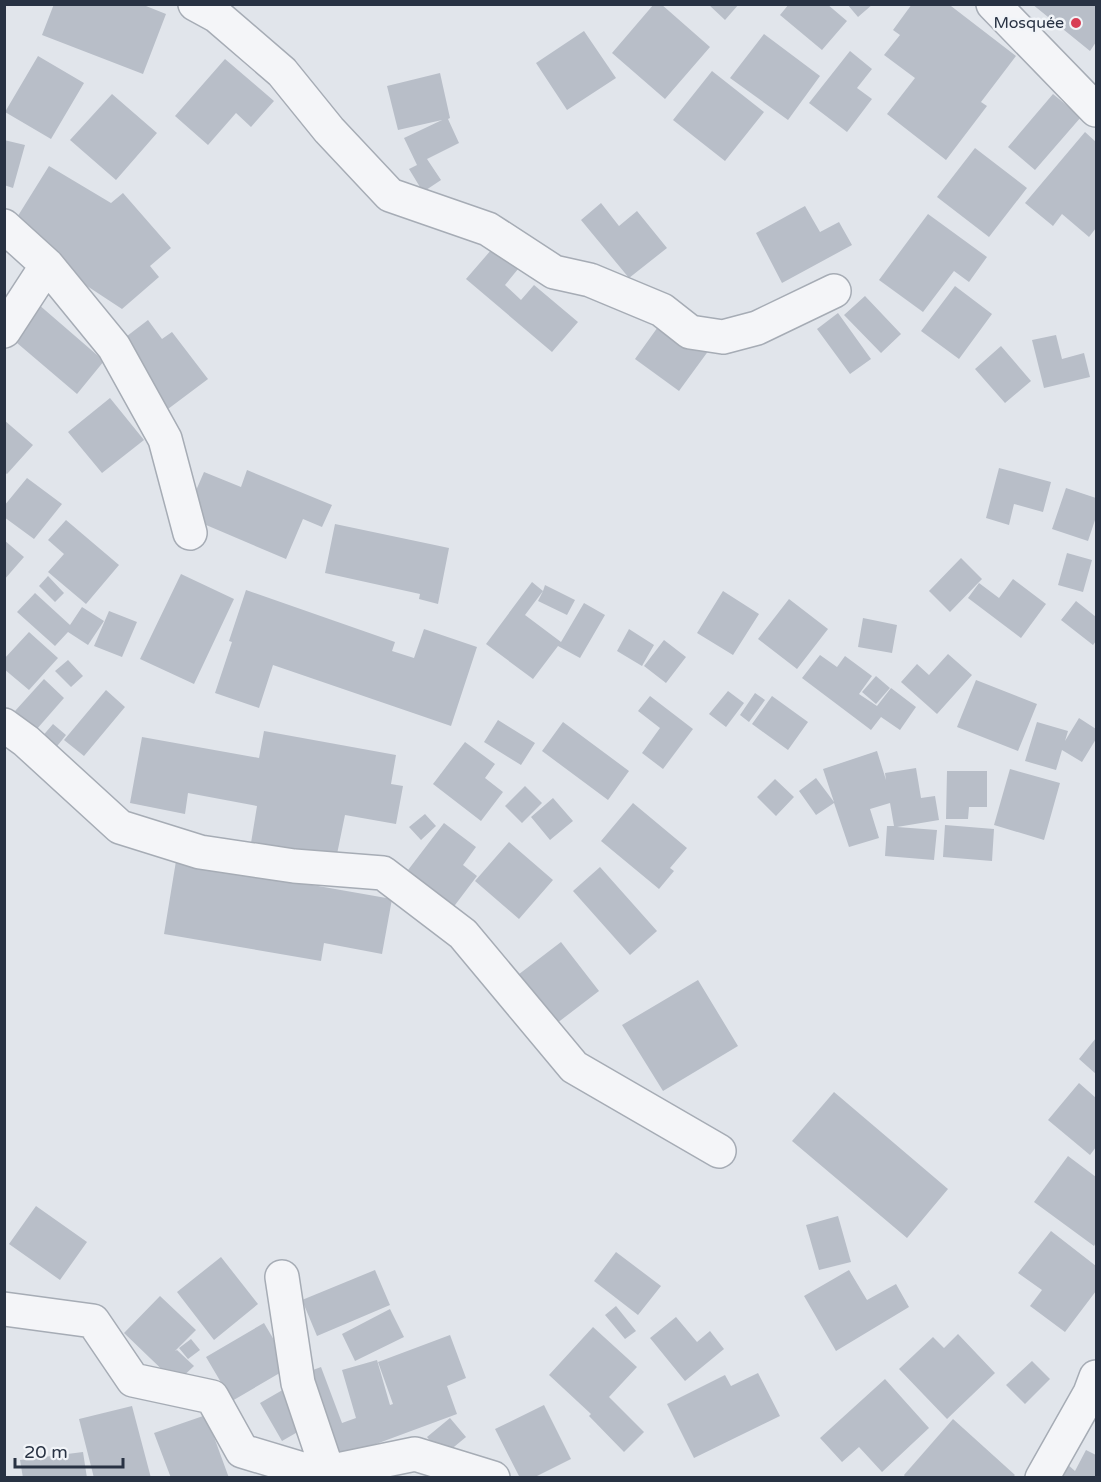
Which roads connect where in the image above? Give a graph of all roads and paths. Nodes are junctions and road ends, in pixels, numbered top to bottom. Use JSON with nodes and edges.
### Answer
{"nodes":[{"id":1,"x":195,"y":4,"type":"edge"},
{"id":2,"x":993,"y":4,"type":"edge"},
{"id":3,"x":1096,"y":110,"type":"edge"},
{"id":4,"x":4,"y":226,"type":"edge"},
{"id":5,"x":46,"y":265,"type":"junction"},
{"id":6,"x":834,"y":291,"type":"dead end"},
{"id":7,"x":4,"y":331,"type":"edge"},
{"id":8,"x":190,"y":533,"type":"dead end"},
{"id":9,"x":4,"y":725,"type":"edge"},
{"id":10,"x":719,"y":1150,"type":"dead end"},
{"id":11,"x":282,"y":1277,"type":"dead end"},
{"id":12,"x":4,"y":1309,"type":"edge"},
{"id":13,"x":1094,"y":1389,"type":"edge"},
{"id":14,"x":328,"y":1472,"type":"junction"},
{"id":15,"x":493,"y":1478,"type":"edge"},
{"id":16,"x":1042,"y":1478,"type":"edge"}],
"edges":[{"from":1,"to":6,"type":"street"},
{"from":2,"to":3,"type":"street"},
{"from":4,"to":5,"type":"street"},
{"from":5,"to":7,"type":"street"},
{"from":5,"to":8,"type":"street"},
{"from":9,"to":10,"type":"street"},
{"from":11,"to":14,"type":"street"},
{"from":12,"to":14,"type":"street"},
{"from":13,"to":16,"type":"street"},
{"from":14,"to":15,"type":"street"}]}
